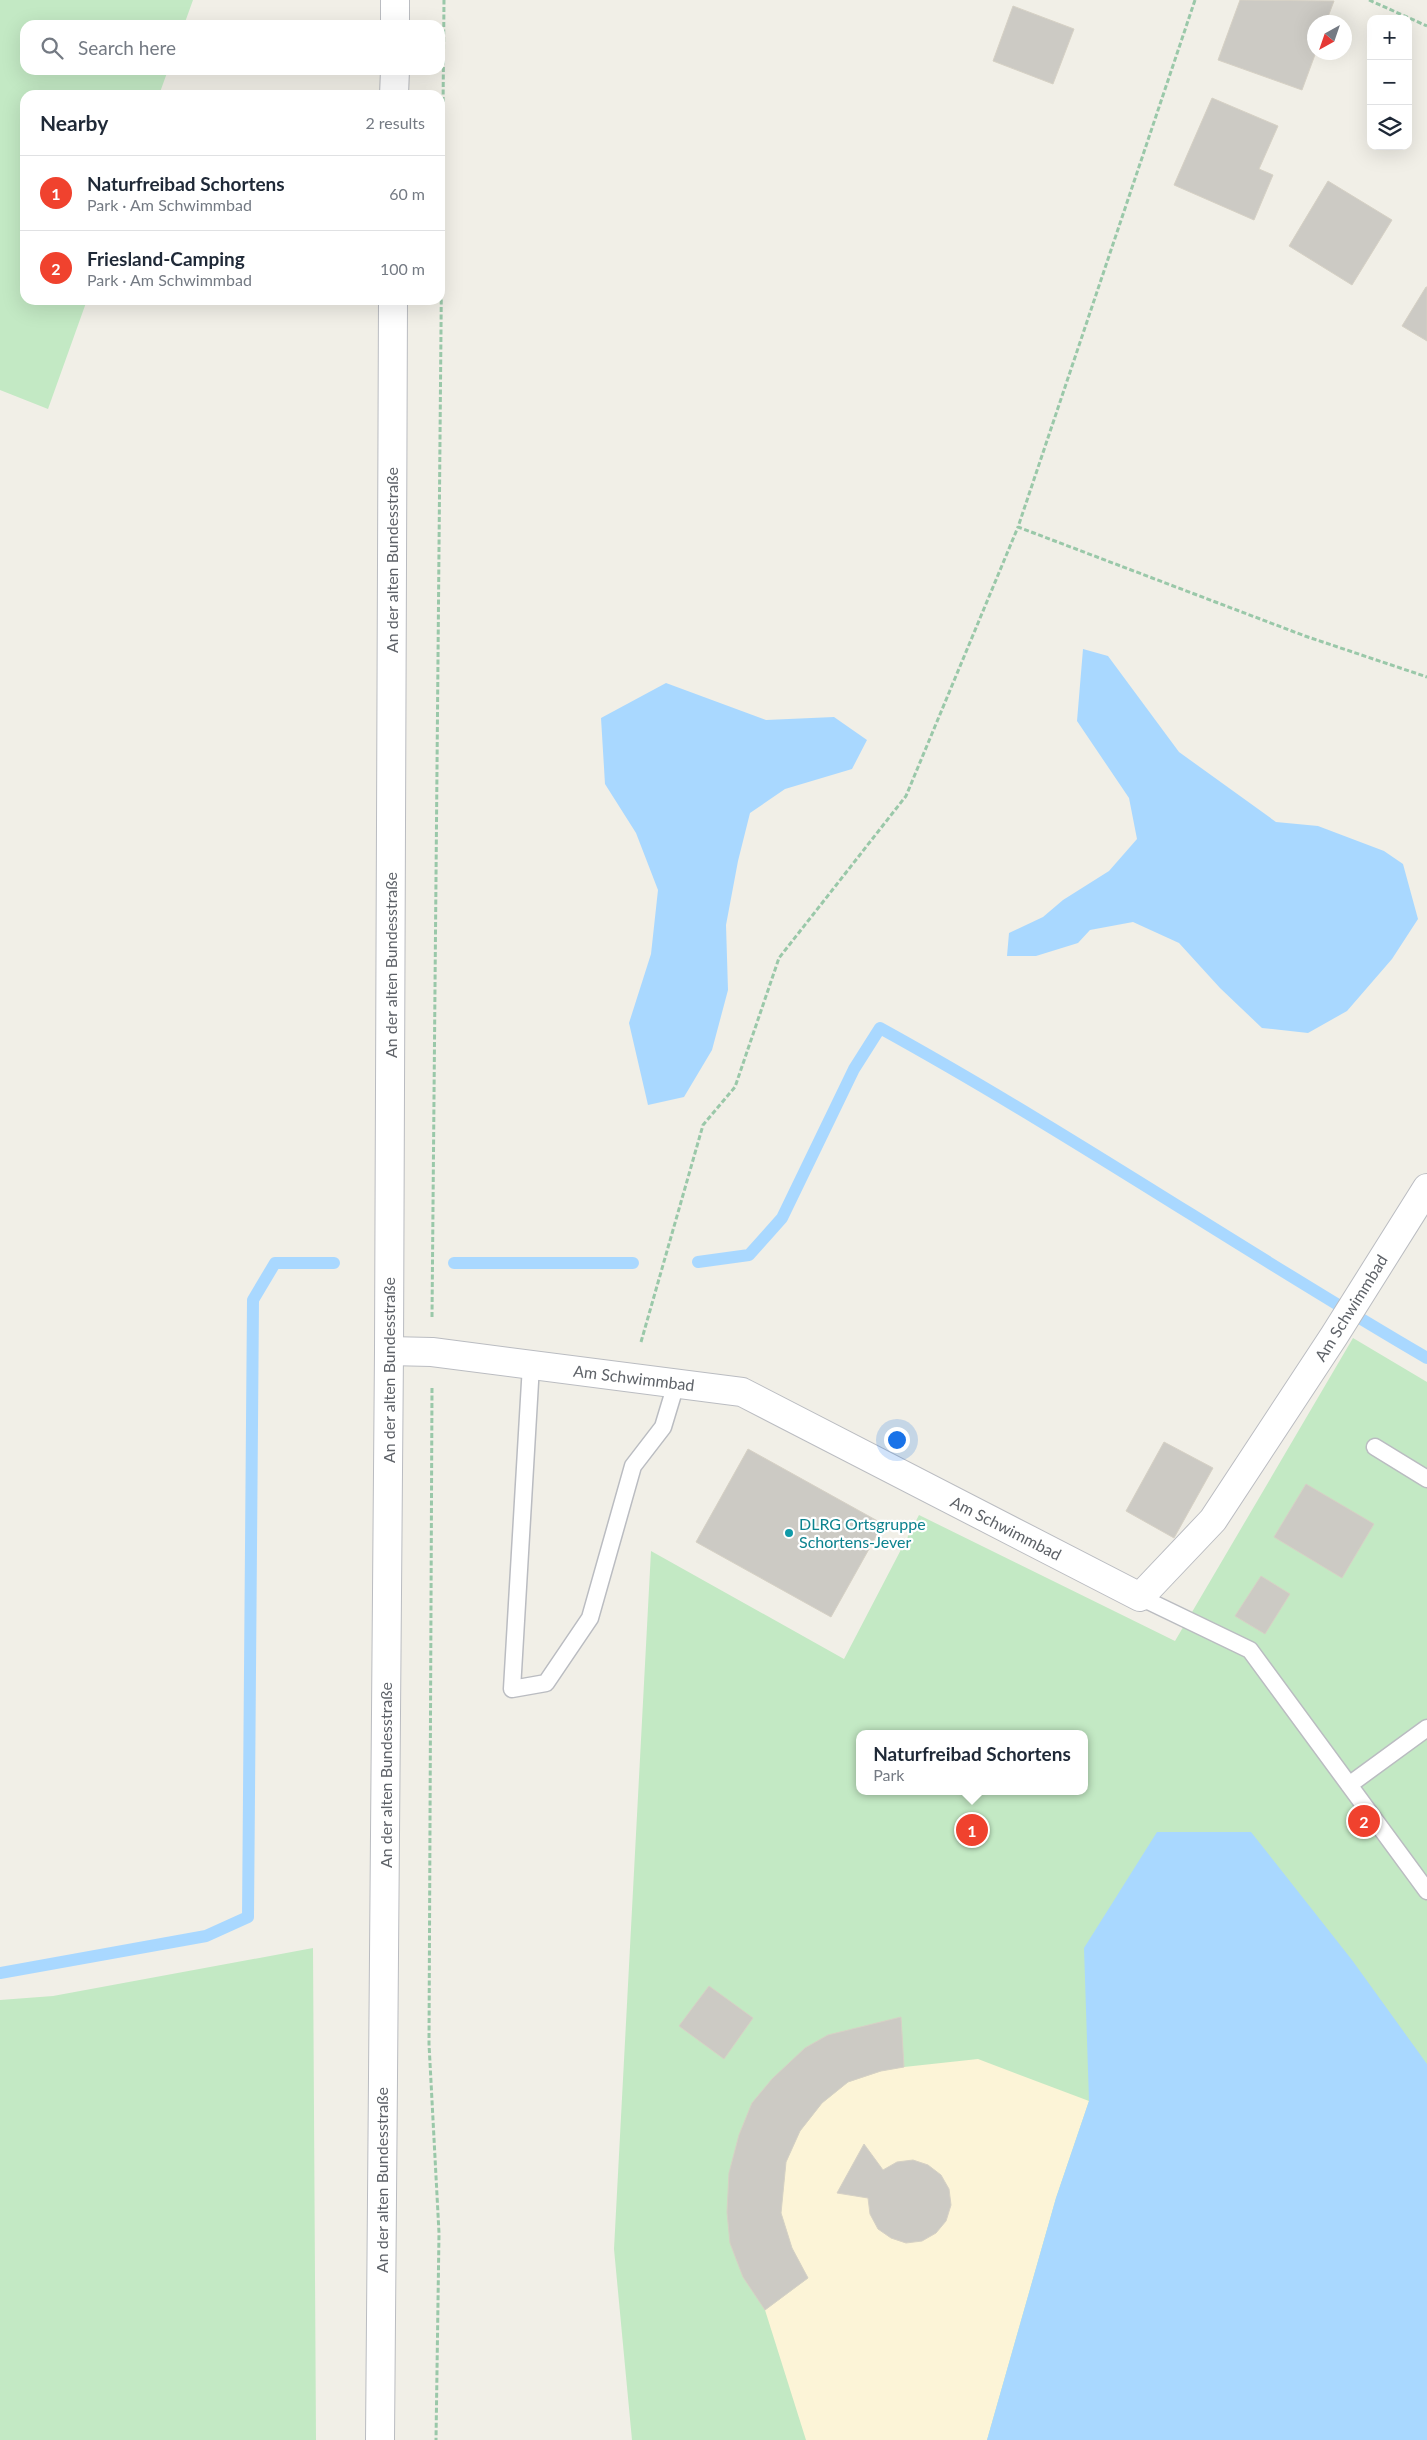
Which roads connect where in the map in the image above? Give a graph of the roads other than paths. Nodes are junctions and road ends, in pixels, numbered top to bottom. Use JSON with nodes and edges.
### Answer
{"nodes":[{"id":1,"x":395,"y":0,"type":"edge"},
{"id":2,"x":395,"y":20,"type":"edge"},
{"id":3,"x":394,"y":75,"type":"edge"},
{"id":4,"x":394,"y":90,"type":"edge"},
{"id":5,"x":393,"y":305,"type":"edge"},
{"id":6,"x":1427,"y":1188,"type":"edge"},
{"id":7,"x":389,"y":1351,"type":"junction"},
{"id":8,"x":531,"y":1365,"type":"junction"},
{"id":9,"x":676,"y":1384,"type":"junction"},
{"id":10,"x":1375,"y":1447,"type":"dead end"},
{"id":11,"x":1427,"y":1479,"type":"edge"},
{"id":12,"x":1140,"y":1597,"type":"junction"},
{"id":13,"x":1427,"y":1728,"type":"edge"},
{"id":14,"x":1349,"y":1785,"type":"junction"},
{"id":15,"x":1427,"y":1891,"type":"edge"},
{"id":16,"x":380,"y":2440,"type":"edge"}],
"edges":[{"from":1,"to":2,"type":"street"},
{"from":3,"to":4,"type":"street"},
{"from":5,"to":7,"type":"street","name":"An der alten Bundesstraße"},
{"from":6,"to":12,"type":"street","name":"Am Schwimmbad"},
{"from":7,"to":8,"type":"street","name":"Am Schwimmbad"},
{"from":7,"to":16,"type":"street","name":"An der alten Bundesstraße"},
{"from":8,"to":9,"type":"street","name":"Am Schwimmbad"},
{"from":8,"to":9,"type":"lane"},
{"from":9,"to":12,"type":"street","name":"Am Schwimmbad"},
{"from":10,"to":11,"type":"lane"},
{"from":12,"to":14,"type":"lane"},
{"from":13,"to":14,"type":"lane"},
{"from":14,"to":15,"type":"lane"}]}
